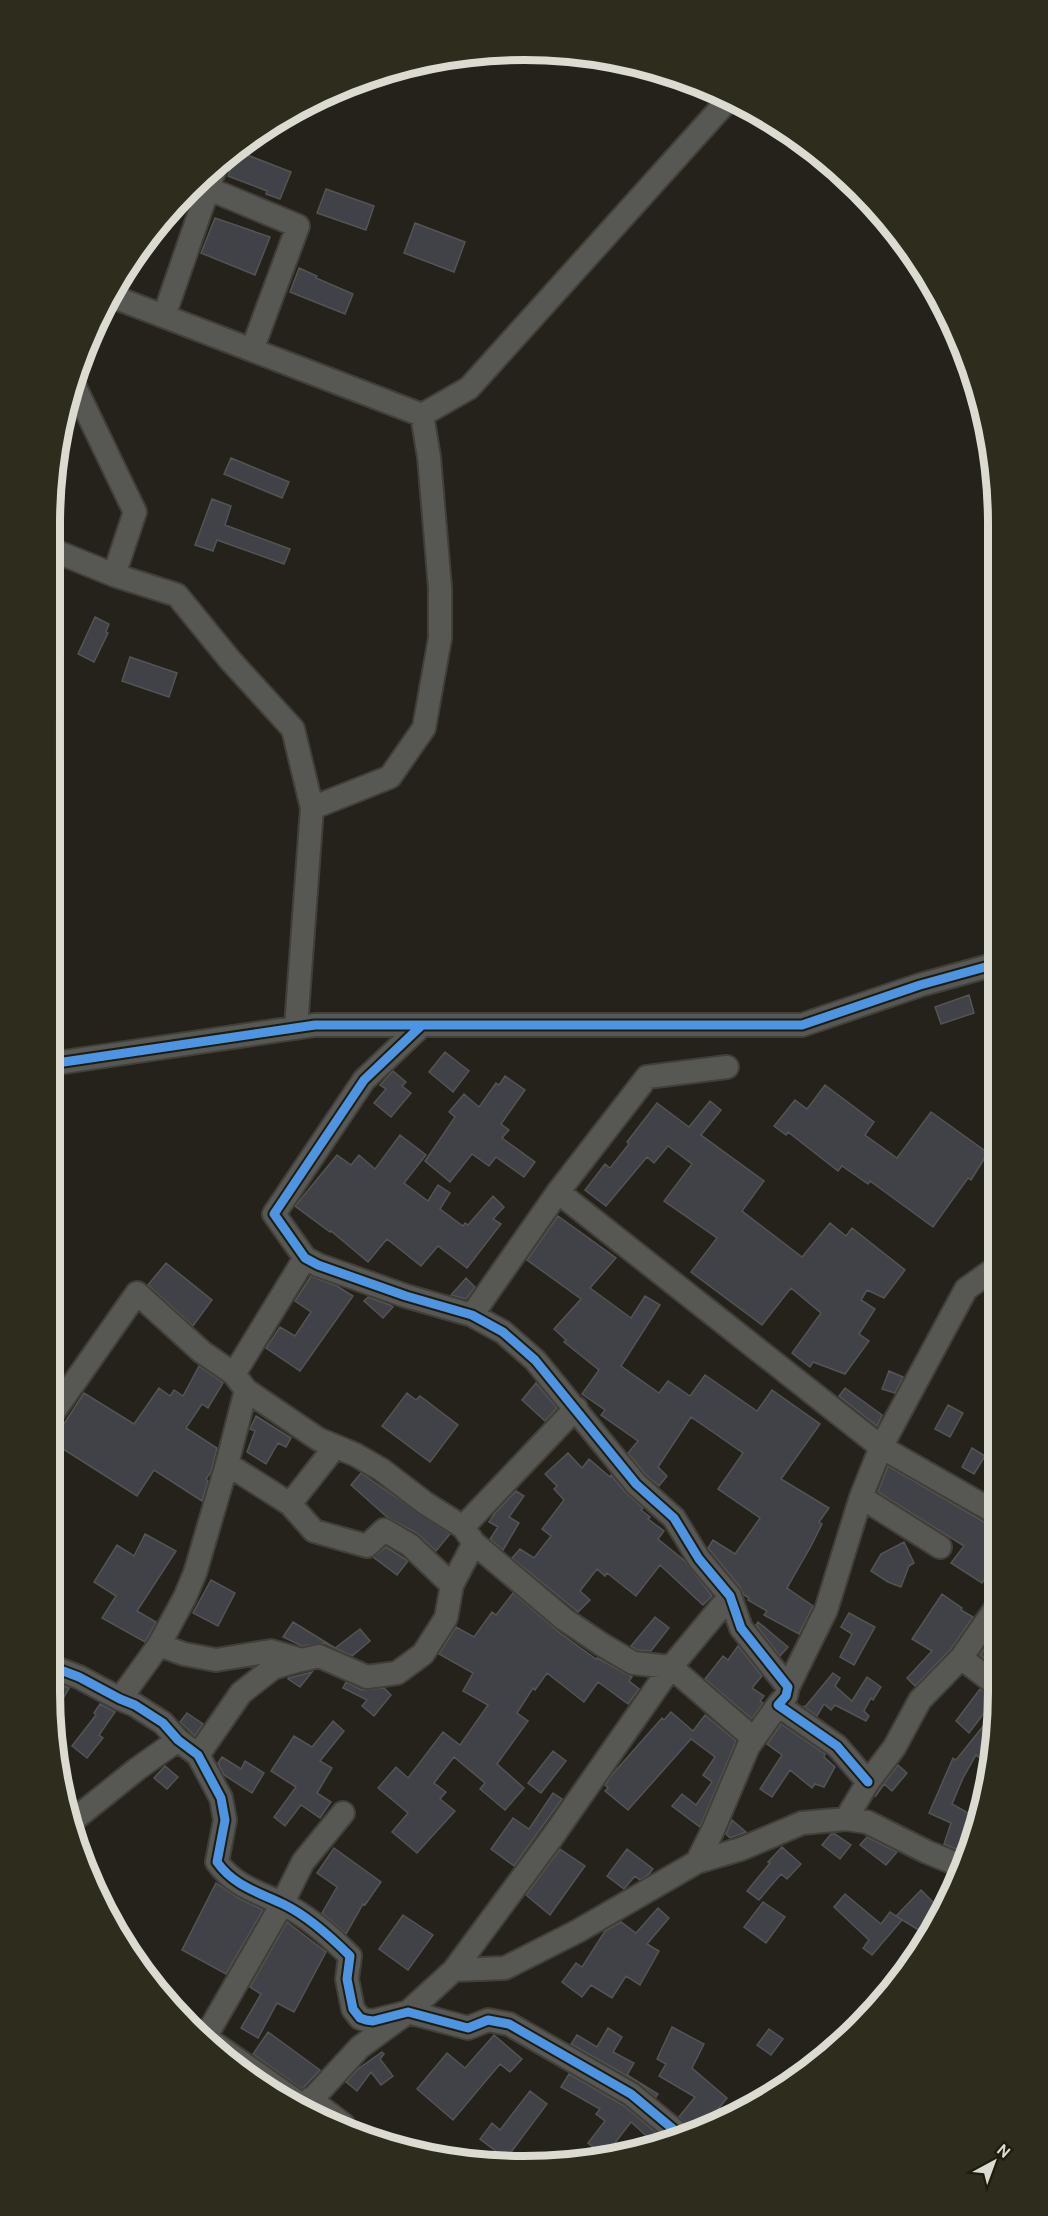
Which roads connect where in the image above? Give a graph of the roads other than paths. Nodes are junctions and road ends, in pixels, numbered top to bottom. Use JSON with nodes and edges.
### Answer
{"nodes":[{"id":1,"x":723,"y":105,"type":"edge"},
{"id":2,"x":206,"y":187,"type":"edge"},
{"id":3,"x":200,"y":192,"type":"edge"},
{"id":4,"x":118,"y":299,"type":"edge"},
{"id":5,"x":164,"y":316,"type":"junction"},
{"id":6,"x":252,"y":350,"type":"junction"},
{"id":7,"x":79,"y":395,"type":"edge"},
{"id":8,"x":422,"y":415,"type":"junction"},
{"id":9,"x":60,"y":553,"type":"edge"},
{"id":10,"x":114,"y":575,"type":"junction"},
{"id":11,"x":312,"y":808,"type":"junction"},
{"id":12,"x":988,"y":966,"type":"edge"},
{"id":13,"x":422,"y":1025,"type":"junction"},
{"id":14,"x":296,"y":1027,"type":"junction"},
{"id":15,"x":60,"y":1062,"type":"edge"},
{"id":16,"x":727,"y":1067,"type":"dead end"},
{"id":17,"x":558,"y":1192,"type":"junction"},
{"id":18,"x":305,"y":1258,"type":"junction"},
{"id":19,"x":988,"y":1274,"type":"edge"},
{"id":20,"x":472,"y":1315,"type":"junction"},
{"id":21,"x":240,"y":1382,"type":"junction"},
{"id":22,"x":60,"y":1403,"type":"edge"},
{"id":23,"x":576,"y":1408,"type":"junction"},
{"id":24,"x":335,"y":1447,"type":"junction"},
{"id":25,"x":881,"y":1447,"type":"junction"},
{"id":26,"x":227,"y":1464,"type":"junction"},
{"id":27,"x":861,"y":1497,"type":"junction"},
{"id":28,"x":290,"y":1504,"type":"junction"},
{"id":29,"x":988,"y":1508,"type":"edge"},
{"id":30,"x":468,"y":1535,"type":"junction"},
{"id":31,"x":940,"y":1547,"type":"dead end"},
{"id":32,"x":452,"y":1585,"type":"junction"},
{"id":33,"x":730,"y":1596,"type":"junction"},
{"id":34,"x":988,"y":1619,"type":"edge"},
{"id":35,"x":159,"y":1645,"type":"junction"},
{"id":36,"x":961,"y":1658,"type":"junction"},
{"id":37,"x":302,"y":1660,"type":"junction"},
{"id":38,"x":671,"y":1666,"type":"junction"},
{"id":39,"x":60,"y":1669,"type":"edge"},
{"id":40,"x":988,"y":1678,"type":"edge"},
{"id":41,"x":783,"y":1696,"type":"junction"},
{"id":42,"x":120,"y":1699,"type":"junction"},
{"id":43,"x":753,"y":1738,"type":"junction"},
{"id":44,"x":178,"y":1740,"type":"junction"},
{"id":45,"x":198,"y":1755,"type":"junction"},
{"id":46,"x":868,"y":1782,"type":"junction"},
{"id":47,"x":343,"y":1813,"type":"dead end"},
{"id":48,"x":78,"y":1817,"type":"edge"},
{"id":49,"x":846,"y":1820,"type":"junction"},
{"id":50,"x":697,"y":1862,"type":"junction"},
{"id":51,"x":955,"y":1863,"type":"edge"},
{"id":52,"x":282,"y":1904,"type":"junction"},
{"id":53,"x":454,"y":1970,"type":"junction"},
{"id":54,"x":408,"y":2012,"type":"junction"},
{"id":55,"x":209,"y":2033,"type":"edge"},
{"id":56,"x":258,"y":2072,"type":"edge"},
{"id":57,"x":273,"y":2082,"type":"edge"},
{"id":58,"x":308,"y":2102,"type":"edge"},
{"id":59,"x":675,"y":2130,"type":"edge"}],
"edges":[{"from":1,"to":8,"type":"street"},
{"from":2,"to":6,"type":"street"},
{"from":3,"to":5,"type":"street"},
{"from":4,"to":5,"type":"street"},
{"from":5,"to":6,"type":"street"},
{"from":6,"to":8,"type":"street"},
{"from":7,"to":10,"type":"street"},
{"from":8,"to":11,"type":"street"},
{"from":9,"to":10,"type":"street"},
{"from":10,"to":11,"type":"street"},
{"from":11,"to":14,"type":"street"},
{"from":12,"to":13,"type":"street"},
{"from":13,"to":14,"type":"street"},
{"from":13,"to":18,"type":"street"},
{"from":14,"to":15,"type":"street"},
{"from":16,"to":17,"type":"street"},
{"from":17,"to":20,"type":"street"},
{"from":17,"to":25,"type":"street"},
{"from":18,"to":20,"type":"street"},
{"from":18,"to":21,"type":"street"},
{"from":19,"to":25,"type":"street"},
{"from":20,"to":23,"type":"street"},
{"from":21,"to":22,"type":"street"},
{"from":21,"to":24,"type":"street"},
{"from":21,"to":26,"type":"street"},
{"from":23,"to":30,"type":"street"},
{"from":23,"to":33,"type":"street"},
{"from":24,"to":28,"type":"street"},
{"from":24,"to":30,"type":"street"},
{"from":25,"to":27,"type":"street"},
{"from":25,"to":29,"type":"street"},
{"from":26,"to":28,"type":"street"},
{"from":26,"to":35,"type":"street"},
{"from":27,"to":31,"type":"street"},
{"from":27,"to":41,"type":"street"},
{"from":28,"to":32,"type":"street"},
{"from":30,"to":32,"type":"street"},
{"from":30,"to":38,"type":"street"},
{"from":32,"to":37,"type":"street"},
{"from":33,"to":38,"type":"street"},
{"from":33,"to":41,"type":"street"},
{"from":34,"to":36,"type":"street"},
{"from":35,"to":37,"type":"street"},
{"from":35,"to":42,"type":"street"},
{"from":36,"to":40,"type":"street"},
{"from":36,"to":46,"type":"street"},
{"from":37,"to":45,"type":"street"},
{"from":38,"to":43,"type":"street"},
{"from":38,"to":53,"type":"street"},
{"from":39,"to":42,"type":"street"},
{"from":41,"to":43,"type":"street"},
{"from":41,"to":46,"type":"street"},
{"from":42,"to":44,"type":"street"},
{"from":43,"to":50,"type":"street"},
{"from":44,"to":45,"type":"street"},
{"from":44,"to":48,"type":"street"},
{"from":45,"to":52,"type":"street"},
{"from":46,"to":49,"type":"street"},
{"from":47,"to":52,"type":"street"},
{"from":49,"to":50,"type":"street"},
{"from":49,"to":51,"type":"street"},
{"from":50,"to":53,"type":"street"},
{"from":52,"to":54,"type":"street"},
{"from":52,"to":55,"type":"street"},
{"from":53,"to":54,"type":"street"},
{"from":54,"to":58,"type":"street"},
{"from":54,"to":59,"type":"street"},
{"from":56,"to":57,"type":"street"}]}
